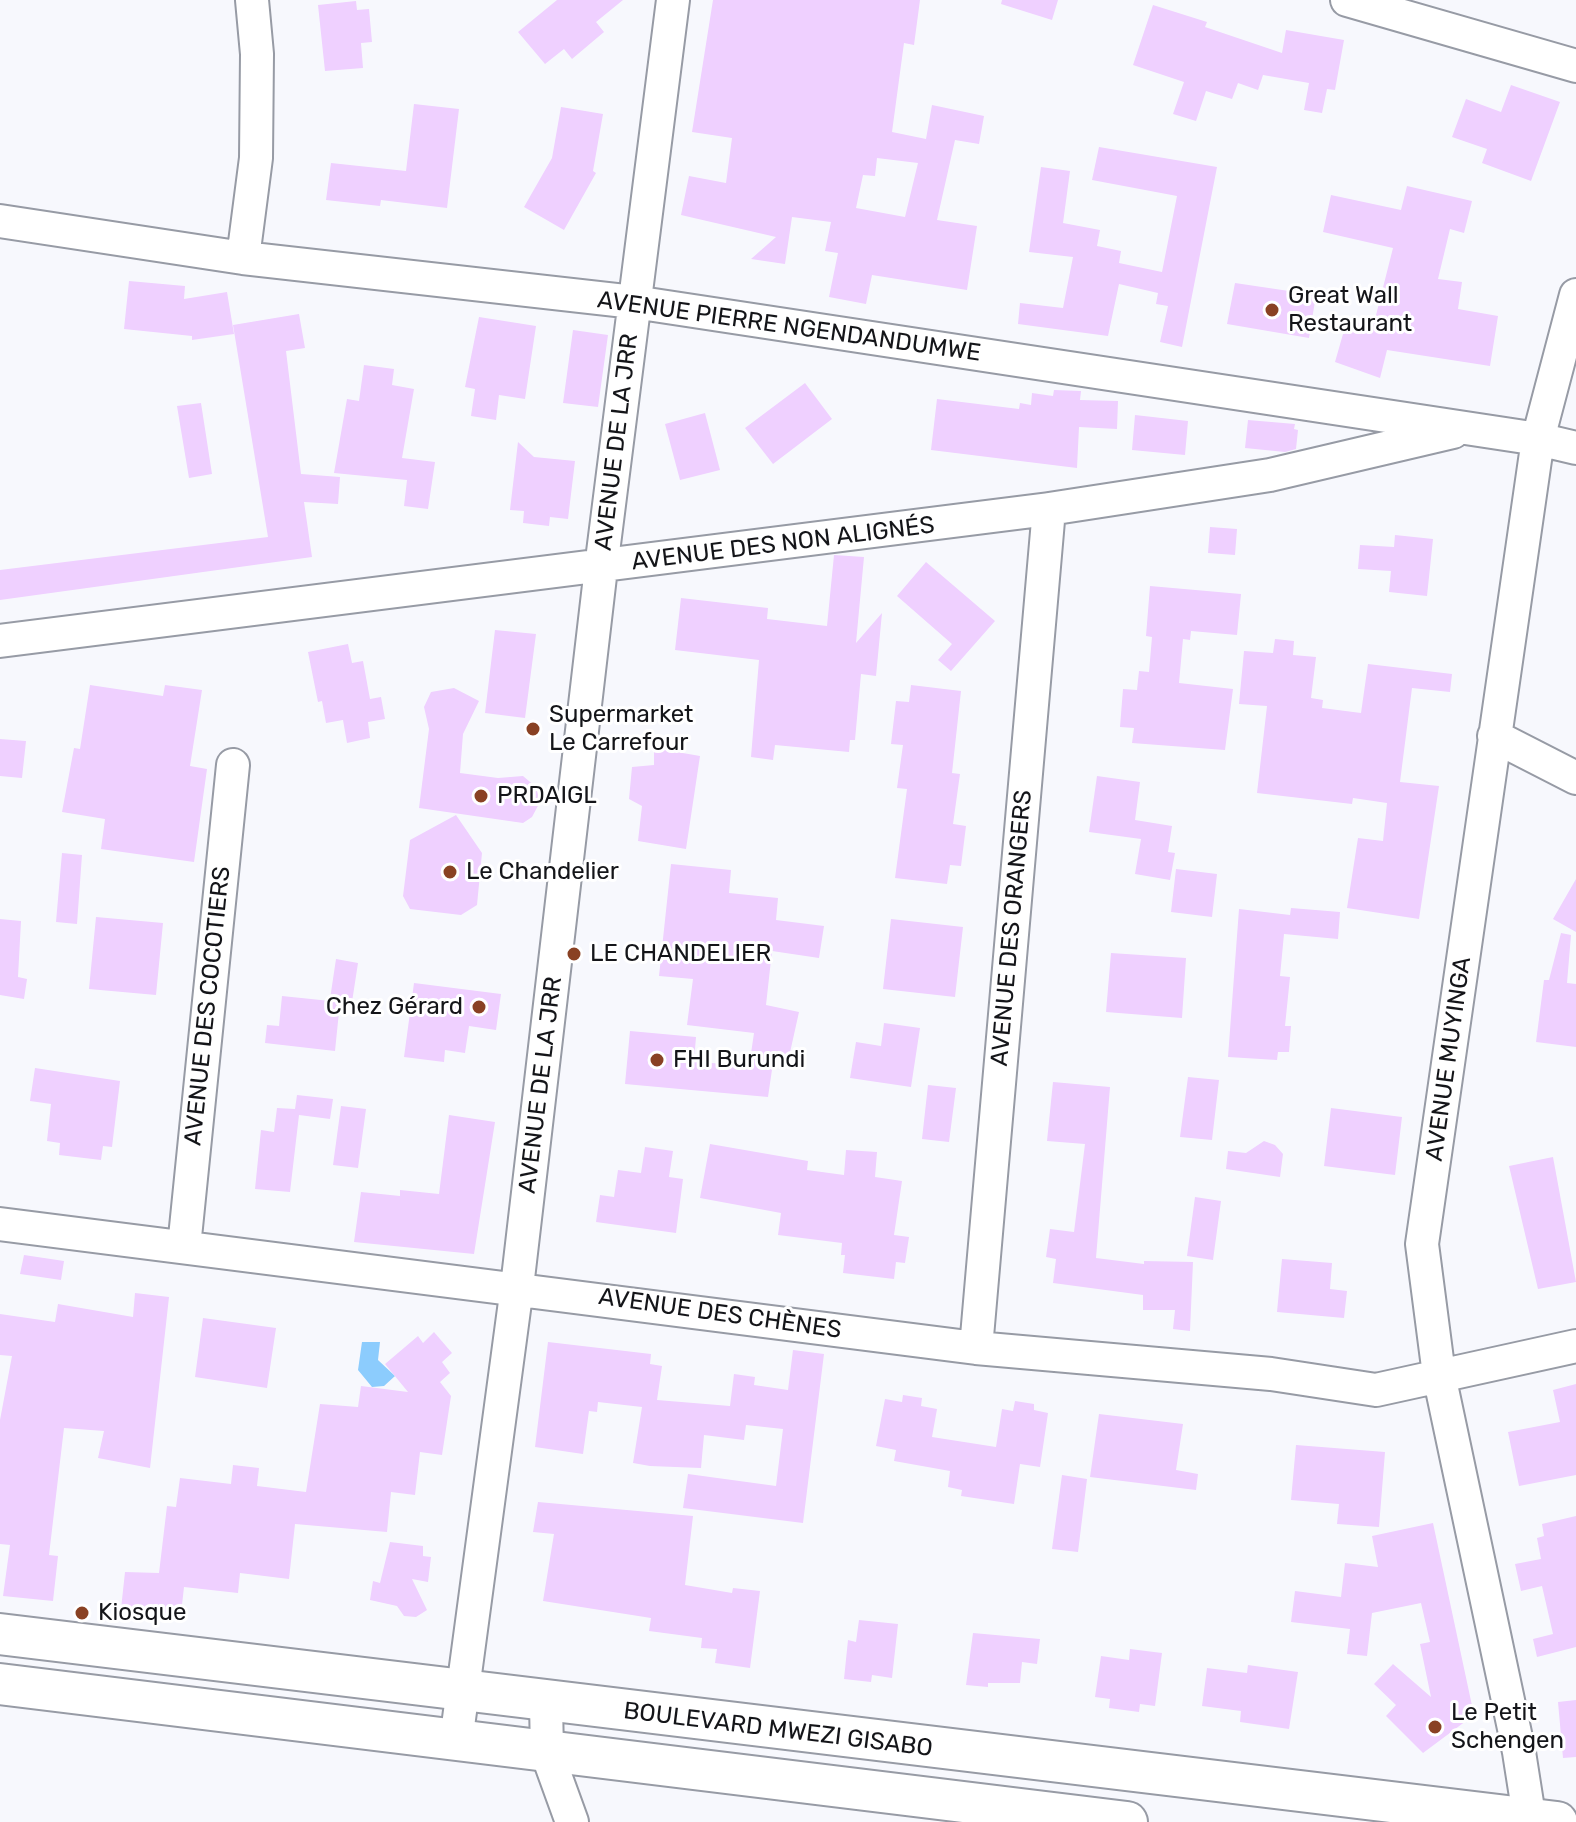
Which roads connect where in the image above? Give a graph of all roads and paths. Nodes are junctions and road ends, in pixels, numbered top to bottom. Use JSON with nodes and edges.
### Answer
{"nodes":[{"id":1,"x":252,"y":0,"type":"edge"},
{"id":2,"x":673,"y":0,"type":"edge"},
{"id":3,"x":1347,"y":0,"type":"edge"},
{"id":4,"x":1576,"y":66,"type":"edge"},
{"id":5,"x":0,"y":221,"type":"edge"},
{"id":6,"x":243,"y":258,"type":"junction"},
{"id":7,"x":1576,"y":295,"type":"edge"},
{"id":8,"x":634,"y":302,"type":"junction"},
{"id":9,"x":1466,"y":429,"type":"junction"},
{"id":10,"x":1538,"y":439,"type":"junction"},
{"id":11,"x":1576,"y":448,"type":"edge"},
{"id":12,"x":1049,"y":509,"type":"junction"},
{"id":13,"x":601,"y":568,"type":"junction"},
{"id":14,"x":0,"y":641,"type":"edge"},
{"id":15,"x":1494,"y":736,"type":"junction"},
{"id":16,"x":233,"y":765,"type":"dead end"},
{"id":17,"x":1576,"y":778,"type":"edge"},
{"id":18,"x":0,"y":1224,"type":"edge"},
{"id":19,"x":184,"y":1247,"type":"junction"},
{"id":20,"x":517,"y":1287,"type":"junction"},
{"id":21,"x":1576,"y":1346,"type":"edge"},
{"id":22,"x":976,"y":1348,"type":"junction"},
{"id":23,"x":1439,"y":1375,"type":"junction"},
{"id":24,"x":0,"y":1634,"type":"edge"},
{"id":25,"x":0,"y":1684,"type":"edge"},
{"id":26,"x":463,"y":1690,"type":"junction"},
{"id":27,"x":546,"y":1703,"type":"junction"},
{"id":28,"x":456,"y":1741,"type":"junction"},
{"id":29,"x":547,"y":1753,"type":"junction"},
{"id":30,"x":1539,"y":1821,"type":"edge"},
{"id":31,"x":572,"y":1822,"type":"edge"},
{"id":32,"x":1127,"y":1822,"type":"edge"}],
"edges":[{"from":1,"to":6,"type":"street"},
{"from":2,"to":8,"type":"street","name":"AVENUE DE LA JRR"},
{"from":3,"to":4,"type":"street"},
{"from":5,"to":6,"type":"street","name":"AVENUE PIERRE NGENDANDUMWE"},
{"from":6,"to":8,"type":"street","name":"AVENUE PIERRE NGENDANDUMWE"},
{"from":7,"to":10,"type":"street","name":"AVENUE MUYINGA"},
{"from":8,"to":9,"type":"street","name":"AVENUE PIERRE NGENDANDUMWE"},
{"from":8,"to":13,"type":"street","name":"AVENUE DE LA JRR"},
{"from":9,"to":10,"type":"street","name":"AVENUE PIERRE NGENDANDUMWE"},
{"from":9,"to":12,"type":"street","name":"AVENUE DES NON ALIGNÉS"},
{"from":10,"to":11,"type":"street","name":"AVENUE PIERRE NGENDANDUMWE"},
{"from":10,"to":15,"type":"street","name":"AVENUE MUYINGA"},
{"from":12,"to":13,"type":"street","name":"AVENUE DES NON ALIGNÉS"},
{"from":12,"to":22,"type":"street","name":"AVENUE DES ORANGERS"},
{"from":13,"to":14,"type":"street","name":"AVENUE DES NON ALIGNÉS"},
{"from":13,"to":20,"type":"street","name":"AVENUE DE LA JRR"},
{"from":15,"to":17,"type":"street"},
{"from":15,"to":23,"type":"street","name":"AVENUE MUYINGA"},
{"from":16,"to":19,"type":"street","name":"AVENUE DES COCOTIERS"},
{"from":18,"to":19,"type":"street","name":"AVENUE DES CHÈNES"},
{"from":19,"to":20,"type":"street","name":"AVENUE DES CHÈNES"},
{"from":20,"to":22,"type":"street","name":"AVENUE DES CHÈNES"},
{"from":20,"to":26,"type":"street","name":"AVENUE DE LA JRR"},
{"from":21,"to":23,"type":"street","name":"AVENUE DES CHÈNES"},
{"from":22,"to":23,"type":"street","name":"AVENUE DES CHÈNES"},
{"from":23,"to":30,"type":"street","name":"AVENUE MUYINGA"},
{"from":24,"to":26,"type":"main road","name":"BOULEVARD MWEZI GISABO"},
{"from":25,"to":28,"type":"main road","name":"BOULEVARD MWEZI GISABO"},
{"from":26,"to":27,"type":"main road","name":"BOULEVARD MWEZI GISABO"},
{"from":26,"to":28,"type":"street","name":"AVENUE DE LA JRR"},
{"from":27,"to":29,"type":"street"},
{"from":27,"to":30,"type":"main road","name":"BOULEVARD MWEZI GISABO"},
{"from":28,"to":29,"type":"main road","name":"BOULEVARD MWEZI GISABO"},
{"from":29,"to":31,"type":"street"},
{"from":29,"to":32,"type":"main road","name":"BOULEVARD MWEZI GISABO"}]}
